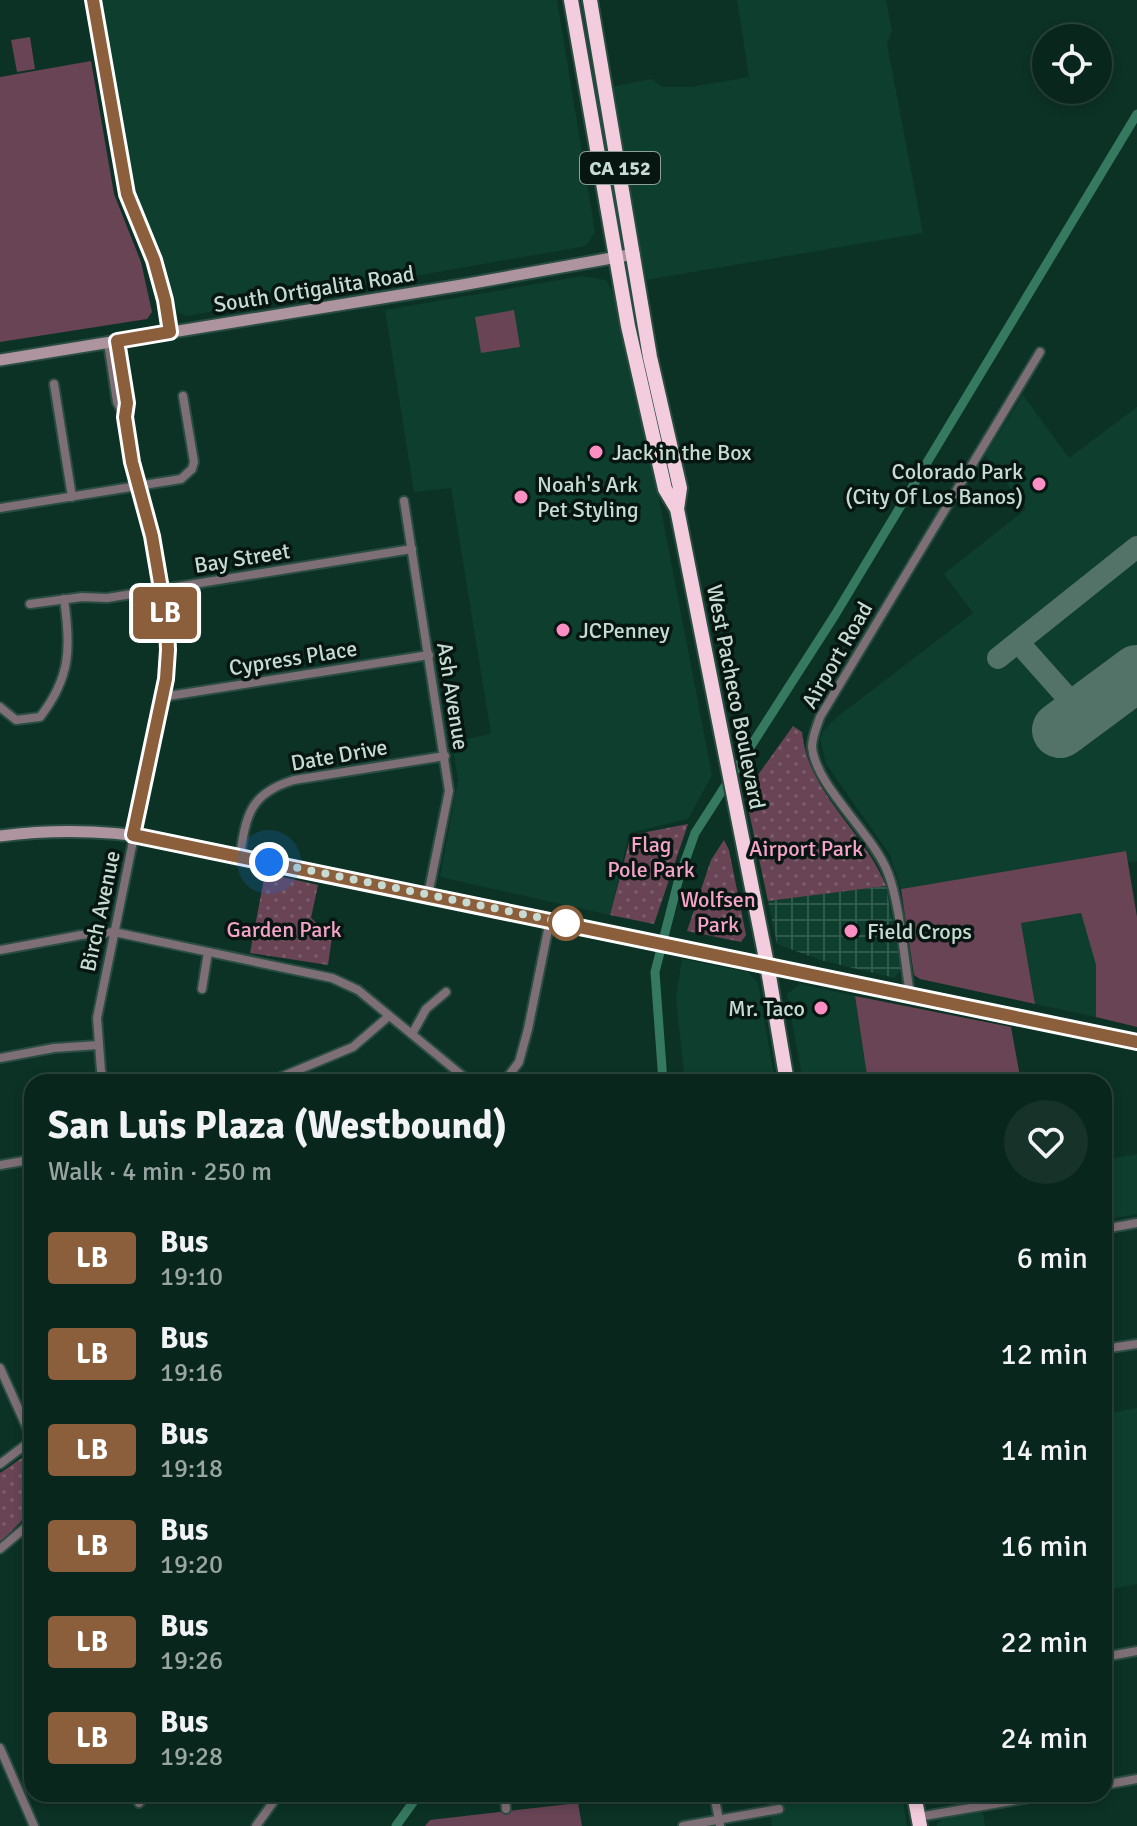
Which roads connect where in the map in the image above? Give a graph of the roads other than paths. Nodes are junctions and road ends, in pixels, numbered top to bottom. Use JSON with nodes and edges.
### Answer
{"nodes":[{"id":1,"x":93,"y":0,"type":"edge"},
{"id":2,"x":571,"y":0,"type":"edge"},
{"id":3,"x":578,"y":0,"type":"edge"},
{"id":4,"x":590,"y":0,"type":"edge"},
{"id":5,"x":610,"y":109,"type":"junction"},
{"id":6,"x":634,"y":254,"type":"junction"},
{"id":7,"x":616,"y":258,"type":"junction"},
{"id":8,"x":170,"y":332,"type":"junction"},
{"id":9,"x":112,"y":342,"type":"junction"},
{"id":10,"x":1040,"y":352,"type":"dead end"},
{"id":11,"x":0,"y":360,"type":"edge"},
{"id":12,"x":54,"y":384,"type":"dead end"},
{"id":13,"x":183,"y":396,"type":"dead end"},
{"id":14,"x":139,"y":486,"type":"junction"},
{"id":15,"x":72,"y":497,"type":"junction"},
{"id":16,"x":404,"y":501,"type":"dead end"},
{"id":17,"x":0,"y":508,"type":"edge"},
{"id":18,"x":677,"y":509,"type":"junction"},
{"id":19,"x":412,"y":549,"type":"junction"},
{"id":20,"x":161,"y":589,"type":"junction"},
{"id":21,"x":64,"y":599,"type":"junction"},
{"id":22,"x":30,"y":604,"type":"dead end"},
{"id":23,"x":429,"y":655,"type":"junction"},
{"id":24,"x":162,"y":697,"type":"junction"},
{"id":25,"x":0,"y":707,"type":"edge"},
{"id":26,"x":445,"y":756,"type":"junction"},
{"id":27,"x":133,"y":835,"type":"junction"},
{"id":28,"x":0,"y":836,"type":"edge"},
{"id":29,"x":240,"y":856,"type":"junction"},
{"id":30,"x":428,"y":895,"type":"junction"},
{"id":31,"x":550,"y":920,"type":"junction"},
{"id":32,"x":114,"y":932,"type":"junction"},
{"id":33,"x":0,"y":950,"type":"edge"},
{"id":34,"x":208,"y":952,"type":"junction"},
{"id":35,"x":767,"y":964,"type":"junction"},
{"id":36,"x":202,"y":989,"type":"dead end"},
{"id":37,"x":446,"y":992,"type":"dead end"},
{"id":38,"x":910,"y":994,"type":"junction"},
{"id":39,"x":389,"y":1016,"type":"junction"},
{"id":40,"x":412,"y":1034,"type":"junction"},
{"id":41,"x":1137,"y":1042,"type":"edge"},
{"id":42,"x":98,"y":1045,"type":"junction"},
{"id":43,"x":0,"y":1058,"type":"edge"},
{"id":44,"x":102,"y":1074,"type":"edge"},
{"id":45,"x":288,"y":1074,"type":"edge"},
{"id":46,"x":460,"y":1074,"type":"edge"},
{"id":47,"x":510,"y":1074,"type":"edge"},
{"id":48,"x":786,"y":1074,"type":"edge"},
{"id":49,"x":24,"y":1163,"type":"edge"},
{"id":50,"x":0,"y":1165,"type":"edge"},
{"id":51,"x":1137,"y":1223,"type":"edge"},
{"id":52,"x":1112,"y":1228,"type":"edge"},
{"id":53,"x":1137,"y":1344,"type":"edge"},
{"id":54,"x":1112,"y":1348,"type":"edge"},
{"id":55,"x":0,"y":1368,"type":"edge"},
{"id":56,"x":24,"y":1421,"type":"edge"},
{"id":57,"x":24,"y":1445,"type":"edge"},
{"id":58,"x":0,"y":1464,"type":"edge"},
{"id":59,"x":24,"y":1529,"type":"edge"},
{"id":60,"x":0,"y":1549,"type":"edge"},
{"id":61,"x":1137,"y":1651,"type":"edge"},
{"id":62,"x":1112,"y":1656,"type":"edge"},
{"id":63,"x":0,"y":1748,"type":"edge"},
{"id":64,"x":1137,"y":1779,"type":"edge"},
{"id":65,"x":1112,"y":1784,"type":"edge"},
{"id":66,"x":273,"y":1802,"type":"edge"},
{"id":67,"x":506,"y":1802,"type":"edge"},
{"id":68,"x":715,"y":1802,"type":"edge"},
{"id":69,"x":915,"y":1802,"type":"edge"},
{"id":70,"x":1014,"y":1802,"type":"edge"},
{"id":71,"x":506,"y":1809,"type":"dead end"},
{"id":72,"x":779,"y":1809,"type":"dead end"},
{"id":73,"x":919,"y":1822,"type":"edge"},
{"id":74,"x":719,"y":1823,"type":"edge"},
{"id":75,"x":34,"y":1826,"type":"edge"},
{"id":76,"x":256,"y":1826,"type":"edge"},
{"id":77,"x":683,"y":1826,"type":"edge"}],
"edges":[{"from":1,"to":8,"type":"street"},
{"from":2,"to":7,"type":"highway","name":"West Pacheco Boulevard","number":"CA 152"},
{"from":3,"to":5,"type":"highway"},
{"from":4,"to":5,"type":"highway","name":"West Pacheco Boulevard","number":"CA 152"},
{"from":5,"to":6,"type":"highway","name":"West Pacheco Boulevard","number":"CA 152"},
{"from":6,"to":7,"type":"street","name":"South Ortigalita Road"},
{"from":6,"to":18,"type":"highway","name":"West Pacheco Boulevard","number":"CA 152"},
{"from":7,"to":8,"type":"street","name":"South Ortigalita Road"},
{"from":7,"to":18,"type":"highway","name":"West Pacheco Boulevard","number":"CA 152"},
{"from":8,"to":9,"type":"street","name":"South Ortigalita Road"},
{"from":9,"to":11,"type":"street","name":"South Ortigalita Road"},
{"from":9,"to":14,"type":"street","name":"Birch Avenue"},
{"from":10,"to":38,"type":"street","name":"Airport Road"},
{"from":12,"to":15,"type":"street"},
{"from":13,"to":14,"type":"street"},
{"from":14,"to":15,"type":"street"},
{"from":14,"to":20,"type":"street","name":"Birch Avenue"},
{"from":15,"to":17,"type":"street"},
{"from":16,"to":19,"type":"street","name":"Ash Avenue"},
{"from":18,"to":35,"type":"highway","name":"West Pacheco Boulevard","number":"CA 152"},
{"from":19,"to":20,"type":"street","name":"Bay Street"},
{"from":19,"to":23,"type":"street","name":"Ash Avenue"},
{"from":20,"to":21,"type":"street","name":"Bay Street"},
{"from":20,"to":24,"type":"street","name":"Birch Avenue"},
{"from":21,"to":22,"type":"street","name":"Bay Street"},
{"from":21,"to":25,"type":"street"},
{"from":23,"to":24,"type":"street","name":"Cypress Place"},
{"from":23,"to":26,"type":"street","name":"Ash Avenue"},
{"from":24,"to":27,"type":"street","name":"Birch Avenue"},
{"from":26,"to":29,"type":"street","name":"Date Drive"},
{"from":26,"to":30,"type":"street","name":"Ash Avenue"},
{"from":27,"to":28,"type":"street"},
{"from":27,"to":29,"type":"street"},
{"from":27,"to":32,"type":"street","name":"Birch Avenue"},
{"from":29,"to":30,"type":"street"},
{"from":30,"to":31,"type":"street"},
{"from":31,"to":35,"type":"street"},
{"from":31,"to":47,"type":"street"},
{"from":32,"to":33,"type":"street"},
{"from":32,"to":34,"type":"street"},
{"from":32,"to":42,"type":"street","name":"Birch Avenue"},
{"from":34,"to":36,"type":"street"},
{"from":34,"to":39,"type":"street"},
{"from":35,"to":38,"type":"street"},
{"from":35,"to":48,"type":"highway","name":"West Pacheco Boulevard","number":"CA 152"},
{"from":37,"to":40,"type":"street"},
{"from":38,"to":41,"type":"street"},
{"from":39,"to":40,"type":"street"},
{"from":39,"to":45,"type":"street"},
{"from":40,"to":46,"type":"street"},
{"from":42,"to":43,"type":"street"},
{"from":42,"to":44,"type":"street","name":"Birch Avenue"},
{"from":49,"to":50,"type":"street"},
{"from":51,"to":52,"type":"street"},
{"from":53,"to":54,"type":"street"},
{"from":55,"to":56,"type":"street"},
{"from":57,"to":58,"type":"street"},
{"from":59,"to":60,"type":"street"},
{"from":61,"to":62,"type":"street"},
{"from":63,"to":75,"type":"street"},
{"from":64,"to":65,"type":"street"},
{"from":66,"to":76,"type":"street"},
{"from":67,"to":71,"type":"street"},
{"from":68,"to":74,"type":"street"},
{"from":69,"to":73,"type":"highway"},
{"from":70,"to":73,"type":"street"},
{"from":72,"to":74,"type":"street"},
{"from":74,"to":77,"type":"street"}]}
